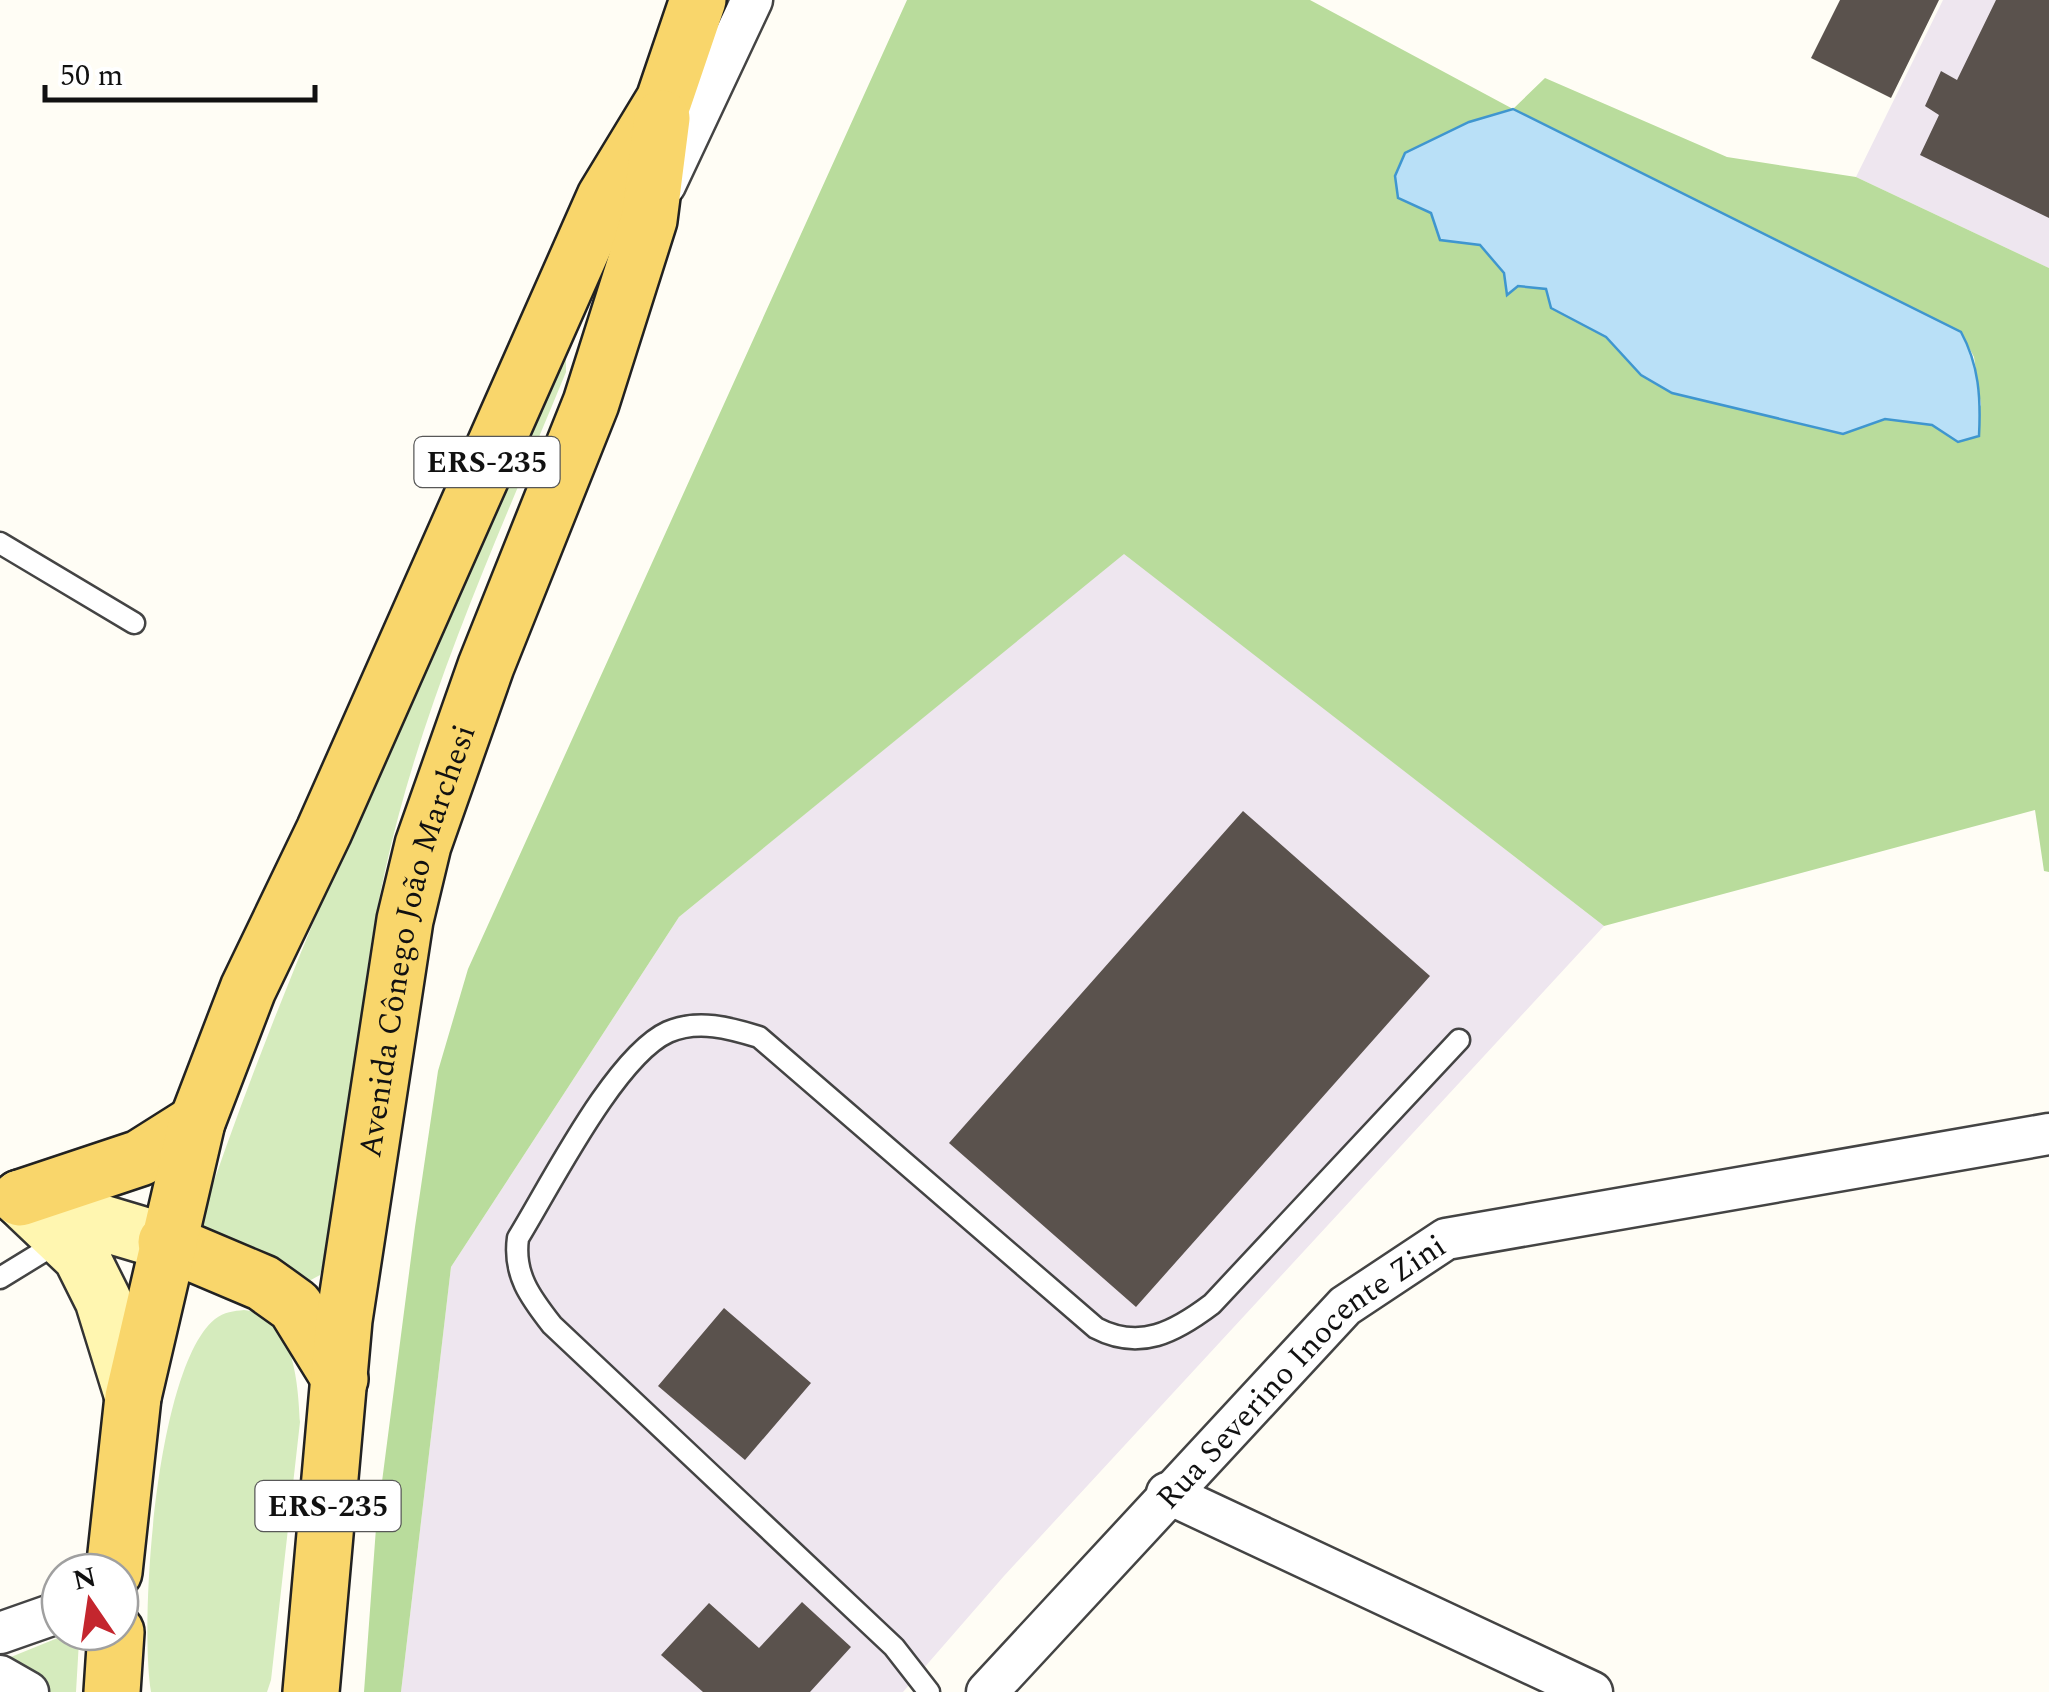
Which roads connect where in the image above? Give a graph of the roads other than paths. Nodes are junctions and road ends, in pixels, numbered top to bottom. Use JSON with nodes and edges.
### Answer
{"nodes":[{"id":1,"x":698,"y":0,"type":"edge"},
{"id":2,"x":752,"y":0,"type":"edge"},
{"id":3,"x":664,"y":100,"type":"junction"},
{"id":4,"x":648,"y":220,"type":"junction"},
{"id":5,"x":0,"y":543,"type":"edge"},
{"id":6,"x":134,"y":623,"type":"dead end"},
{"id":7,"x":1459,"y":1040,"type":"dead end"},
{"id":8,"x":197,"y":1122,"type":"junction"},
{"id":9,"x":2049,"y":1134,"type":"edge"},
{"id":10,"x":10,"y":1196,"type":"edge"},
{"id":11,"x":64,"y":1239,"type":"junction"},
{"id":12,"x":166,"y":1242,"type":"junction"},
{"id":13,"x":0,"y":1278,"type":"edge"},
{"id":14,"x":340,"y":1379,"type":"junction"},
{"id":15,"x":133,"y":1397,"type":"junction"},
{"id":16,"x":1167,"y":1493,"type":"junction"},
{"id":17,"x":116,"y":1552,"type":"edge"},
{"id":18,"x":40,"y":1619,"type":"edge"},
{"id":19,"x":0,"y":1633,"type":"edge"},
{"id":20,"x":115,"y":1652,"type":"edge"},
{"id":21,"x":0,"y":1676,"type":"edge"},
{"id":22,"x":28,"y":1692,"type":"edge"},
{"id":23,"x":112,"y":1692,"type":"edge"},
{"id":24,"x":310,"y":1692,"type":"edge"},
{"id":25,"x":930,"y":1692,"type":"edge"},
{"id":26,"x":986,"y":1692,"type":"edge"},
{"id":27,"x":1592,"y":1692,"type":"edge"}],
"edges":[{"from":1,"to":3,"type":"main road","number":"ERS-235"},
{"from":2,"to":4,"type":"street","name":"Avenida Cônego João Marchesi"},
{"from":3,"to":4,"type":"main road","name":"Avenida Cônego João Marchesi","number":"ERS-235"},
{"from":3,"to":8,"type":"main road","number":"ERS-235"},
{"from":4,"to":14,"type":"main road","name":"Avenida Cônego João Marchesi","number":"ERS-235"},
{"from":5,"to":6,"type":"lane"},
{"from":7,"to":25,"type":"lane"},
{"from":8,"to":10,"type":"main road"},
{"from":8,"to":12,"type":"main road","number":"ERS-235"},
{"from":9,"to":16,"type":"street","name":"Rua Severino Inocente Zini"},
{"from":10,"to":11,"type":"street"},
{"from":10,"to":12,"type":"street"},
{"from":11,"to":13,"type":"lane"},
{"from":11,"to":15,"type":"street"},
{"from":12,"to":14,"type":"main road"},
{"from":12,"to":15,"type":"main road"},
{"from":14,"to":24,"type":"main road","name":"Avenida Cônego João Marchesi","number":"ERS-235"},
{"from":15,"to":17,"type":"main road"},
{"from":16,"to":26,"type":"street","name":"Rua Severino Inocente Zini"},
{"from":16,"to":27,"type":"street"},
{"from":18,"to":19,"type":"street"},
{"from":20,"to":23,"type":"main road"},
{"from":21,"to":22,"type":"street"}]}
